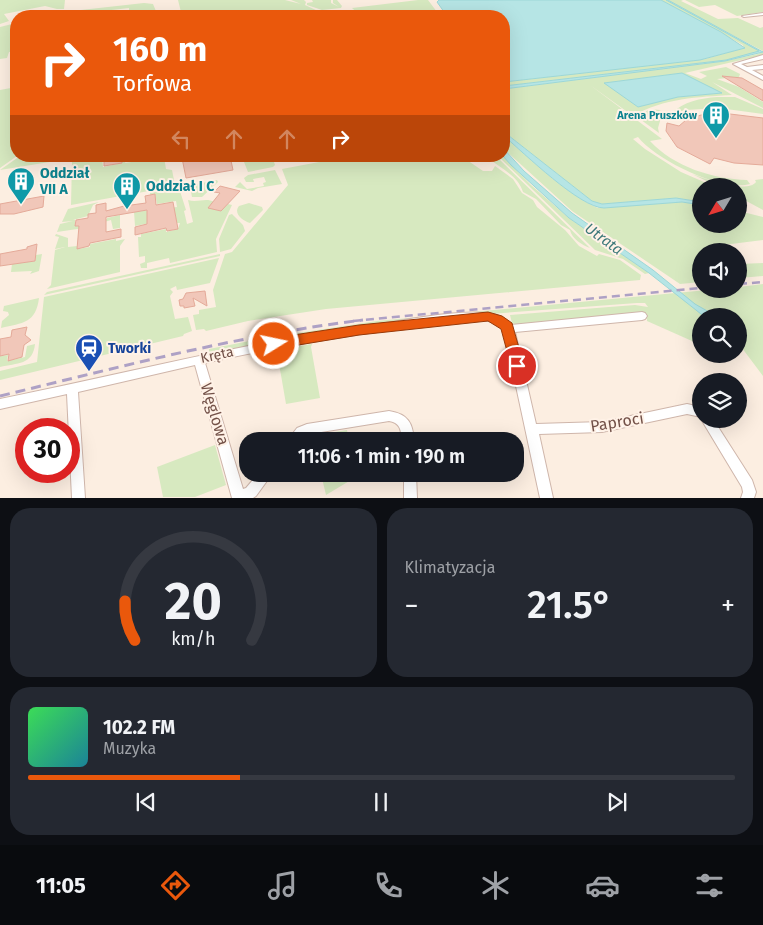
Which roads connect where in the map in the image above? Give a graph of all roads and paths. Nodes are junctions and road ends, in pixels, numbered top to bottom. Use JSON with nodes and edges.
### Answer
{"nodes":[{"id":1,"x":763,"y":14,"type":"edge"},
{"id":2,"x":744,"y":16,"type":"dead end"},
{"id":3,"x":763,"y":57,"type":"edge"},
{"id":4,"x":763,"y":67,"type":"edge"},
{"id":5,"x":746,"y":69,"type":"junction"},
{"id":6,"x":763,"y":78,"type":"edge"},
{"id":7,"x":642,"y":316,"type":"dead end"},
{"id":8,"x":509,"y":329,"type":"junction"},
{"id":9,"x":199,"y":359,"type":"junction"},
{"id":10,"x":72,"y":390,"type":"junction"},
{"id":11,"x":0,"y":404,"type":"edge"},
{"id":12,"x":692,"y":410,"type":"edge"},
{"id":13,"x":713,"y":428,"type":"edge"},
{"id":14,"x":531,"y":429,"type":"junction"},
{"id":15,"x":301,"y":432,"type":"edge"},
{"id":16,"x":408,"y":432,"type":"edge"},
{"id":17,"x":259,"y":482,"type":"edge"},
{"id":18,"x":410,"y":482,"type":"edge"},
{"id":19,"x":239,"y":497,"type":"edge"},
{"id":20,"x":79,"y":498,"type":"edge"},
{"id":21,"x":411,"y":498,"type":"edge"},
{"id":22,"x":547,"y":498,"type":"edge"},
{"id":23,"x":747,"y":498,"type":"edge"}],
"edges":[{"from":1,"to":2,"type":"street"},
{"from":3,"to":5,"type":"street"},
{"from":4,"to":5,"type":"street"},
{"from":5,"to":6,"type":"street"},
{"from":7,"to":8,"type":"street"},
{"from":8,"to":9,"type":"street","name":"Kręta"},
{"from":8,"to":14,"type":"street"},
{"from":9,"to":10,"type":"street","name":"Kręta"},
{"from":9,"to":19,"type":"street","name":"Węglowa"},
{"from":10,"to":11,"type":"street","name":"Kręta"},
{"from":10,"to":20,"type":"street"},
{"from":12,"to":14,"type":"street","name":"Paproci"},
{"from":13,"to":23,"type":"street"},
{"from":14,"to":22,"type":"street"},
{"from":15,"to":16,"type":"street"},
{"from":17,"to":19,"type":"street"},
{"from":18,"to":21,"type":"street"}]}
